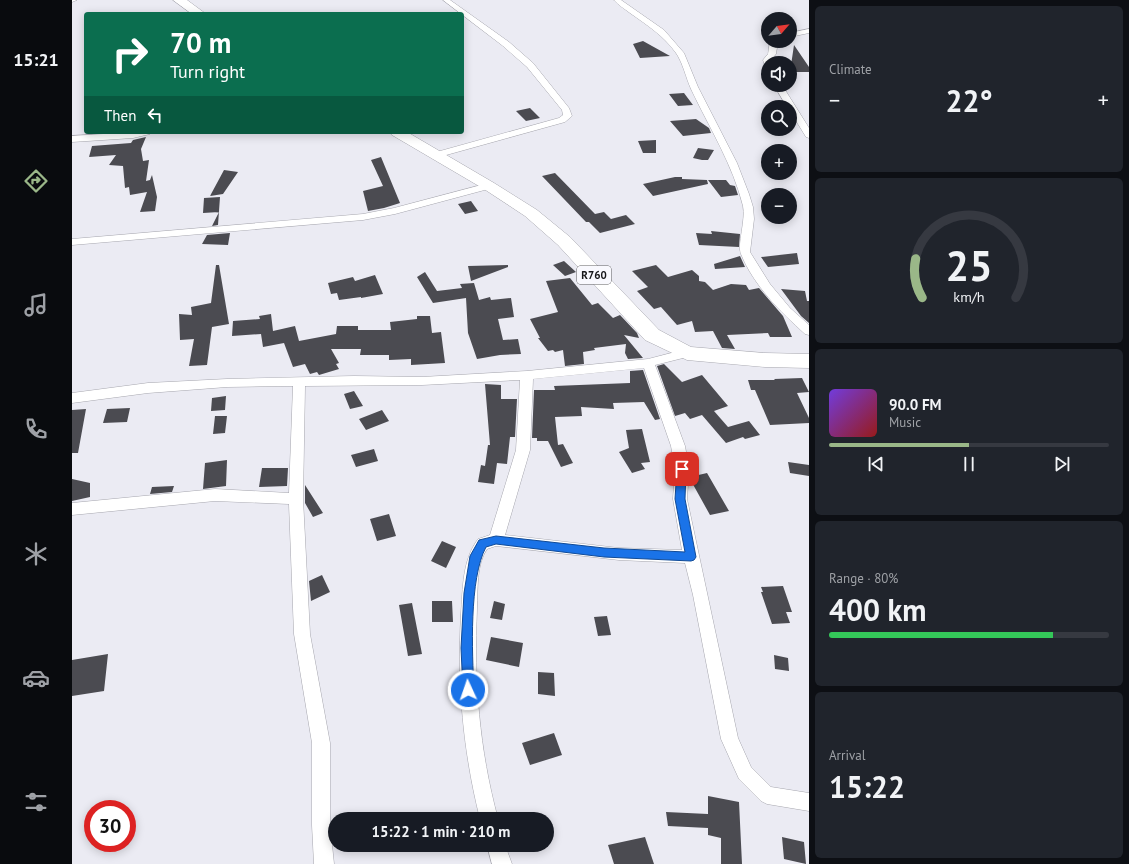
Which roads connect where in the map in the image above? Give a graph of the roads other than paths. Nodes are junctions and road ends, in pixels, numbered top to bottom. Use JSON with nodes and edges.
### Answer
{"nodes":[{"id":1,"x":179,"y":0,"type":"edge"},
{"id":2,"x":446,"y":0,"type":"edge"},
{"id":3,"x":617,"y":0,"type":"edge"},
{"id":4,"x":197,"y":12,"type":"edge"},
{"id":5,"x":462,"y":12,"type":"edge"},
{"id":6,"x":464,"y":13,"type":"edge"},
{"id":7,"x":809,"y":31,"type":"edge"},
{"id":8,"x":797,"y":34,"type":"edge"},
{"id":9,"x":782,"y":92,"type":"edge"},
{"id":10,"x":138,"y":134,"type":"edge"},
{"id":11,"x":400,"y":134,"type":"edge"},
{"id":12,"x":809,"y":135,"type":"edge"},
{"id":13,"x":72,"y":138,"type":"edge"},
{"id":14,"x":436,"y":155,"type":"junction"},
{"id":15,"x":489,"y":186,"type":"junction"},
{"id":16,"x":72,"y":242,"type":"edge"},
{"id":17,"x":809,"y":332,"type":"edge"},
{"id":18,"x":687,"y":354,"type":"junction"},
{"id":19,"x":809,"y":361,"type":"edge"},
{"id":20,"x":648,"y":363,"type":"junction"},
{"id":21,"x":527,"y":375,"type":"junction"},
{"id":22,"x":299,"y":383,"type":"junction"},
{"id":23,"x":72,"y":398,"type":"edge"},
{"id":24,"x":296,"y":499,"type":"junction"},
{"id":25,"x":72,"y":509,"type":"edge"},
{"id":26,"x":496,"y":540,"type":"junction"},
{"id":27,"x":691,"y":557,"type":"junction"},
{"id":28,"x":809,"y":802,"type":"edge"},
{"id":29,"x":487,"y":812,"type":"edge"},
{"id":30,"x":498,"y":852,"type":"edge"},
{"id":31,"x":324,"y":864,"type":"edge"},
{"id":32,"x":502,"y":864,"type":"edge"}],
"edges":[{"from":1,"to":4,"type":"main road"},
{"from":2,"to":5,"type":"street"},
{"from":3,"to":17,"type":"street"},
{"from":6,"to":14,"type":"street"},
{"from":7,"to":8,"type":"street"},
{"from":9,"to":12,"type":"street"},
{"from":10,"to":13,"type":"street"},
{"from":11,"to":14,"type":"main road","number":"R760"},
{"from":14,"to":15,"type":"main road","number":"R760"},
{"from":15,"to":16,"type":"street"},
{"from":15,"to":18,"type":"main road","number":"R760"},
{"from":18,"to":19,"type":"main road","number":"R760"},
{"from":18,"to":20,"type":"street"},
{"from":20,"to":21,"type":"street"},
{"from":20,"to":27,"type":"street"},
{"from":21,"to":22,"type":"street"},
{"from":21,"to":26,"type":"street"},
{"from":22,"to":23,"type":"street"},
{"from":22,"to":24,"type":"street"},
{"from":24,"to":25,"type":"street"},
{"from":24,"to":31,"type":"street"},
{"from":26,"to":27,"type":"street"},
{"from":26,"to":29,"type":"street"},
{"from":27,"to":28,"type":"street"},
{"from":30,"to":32,"type":"street"}]}
